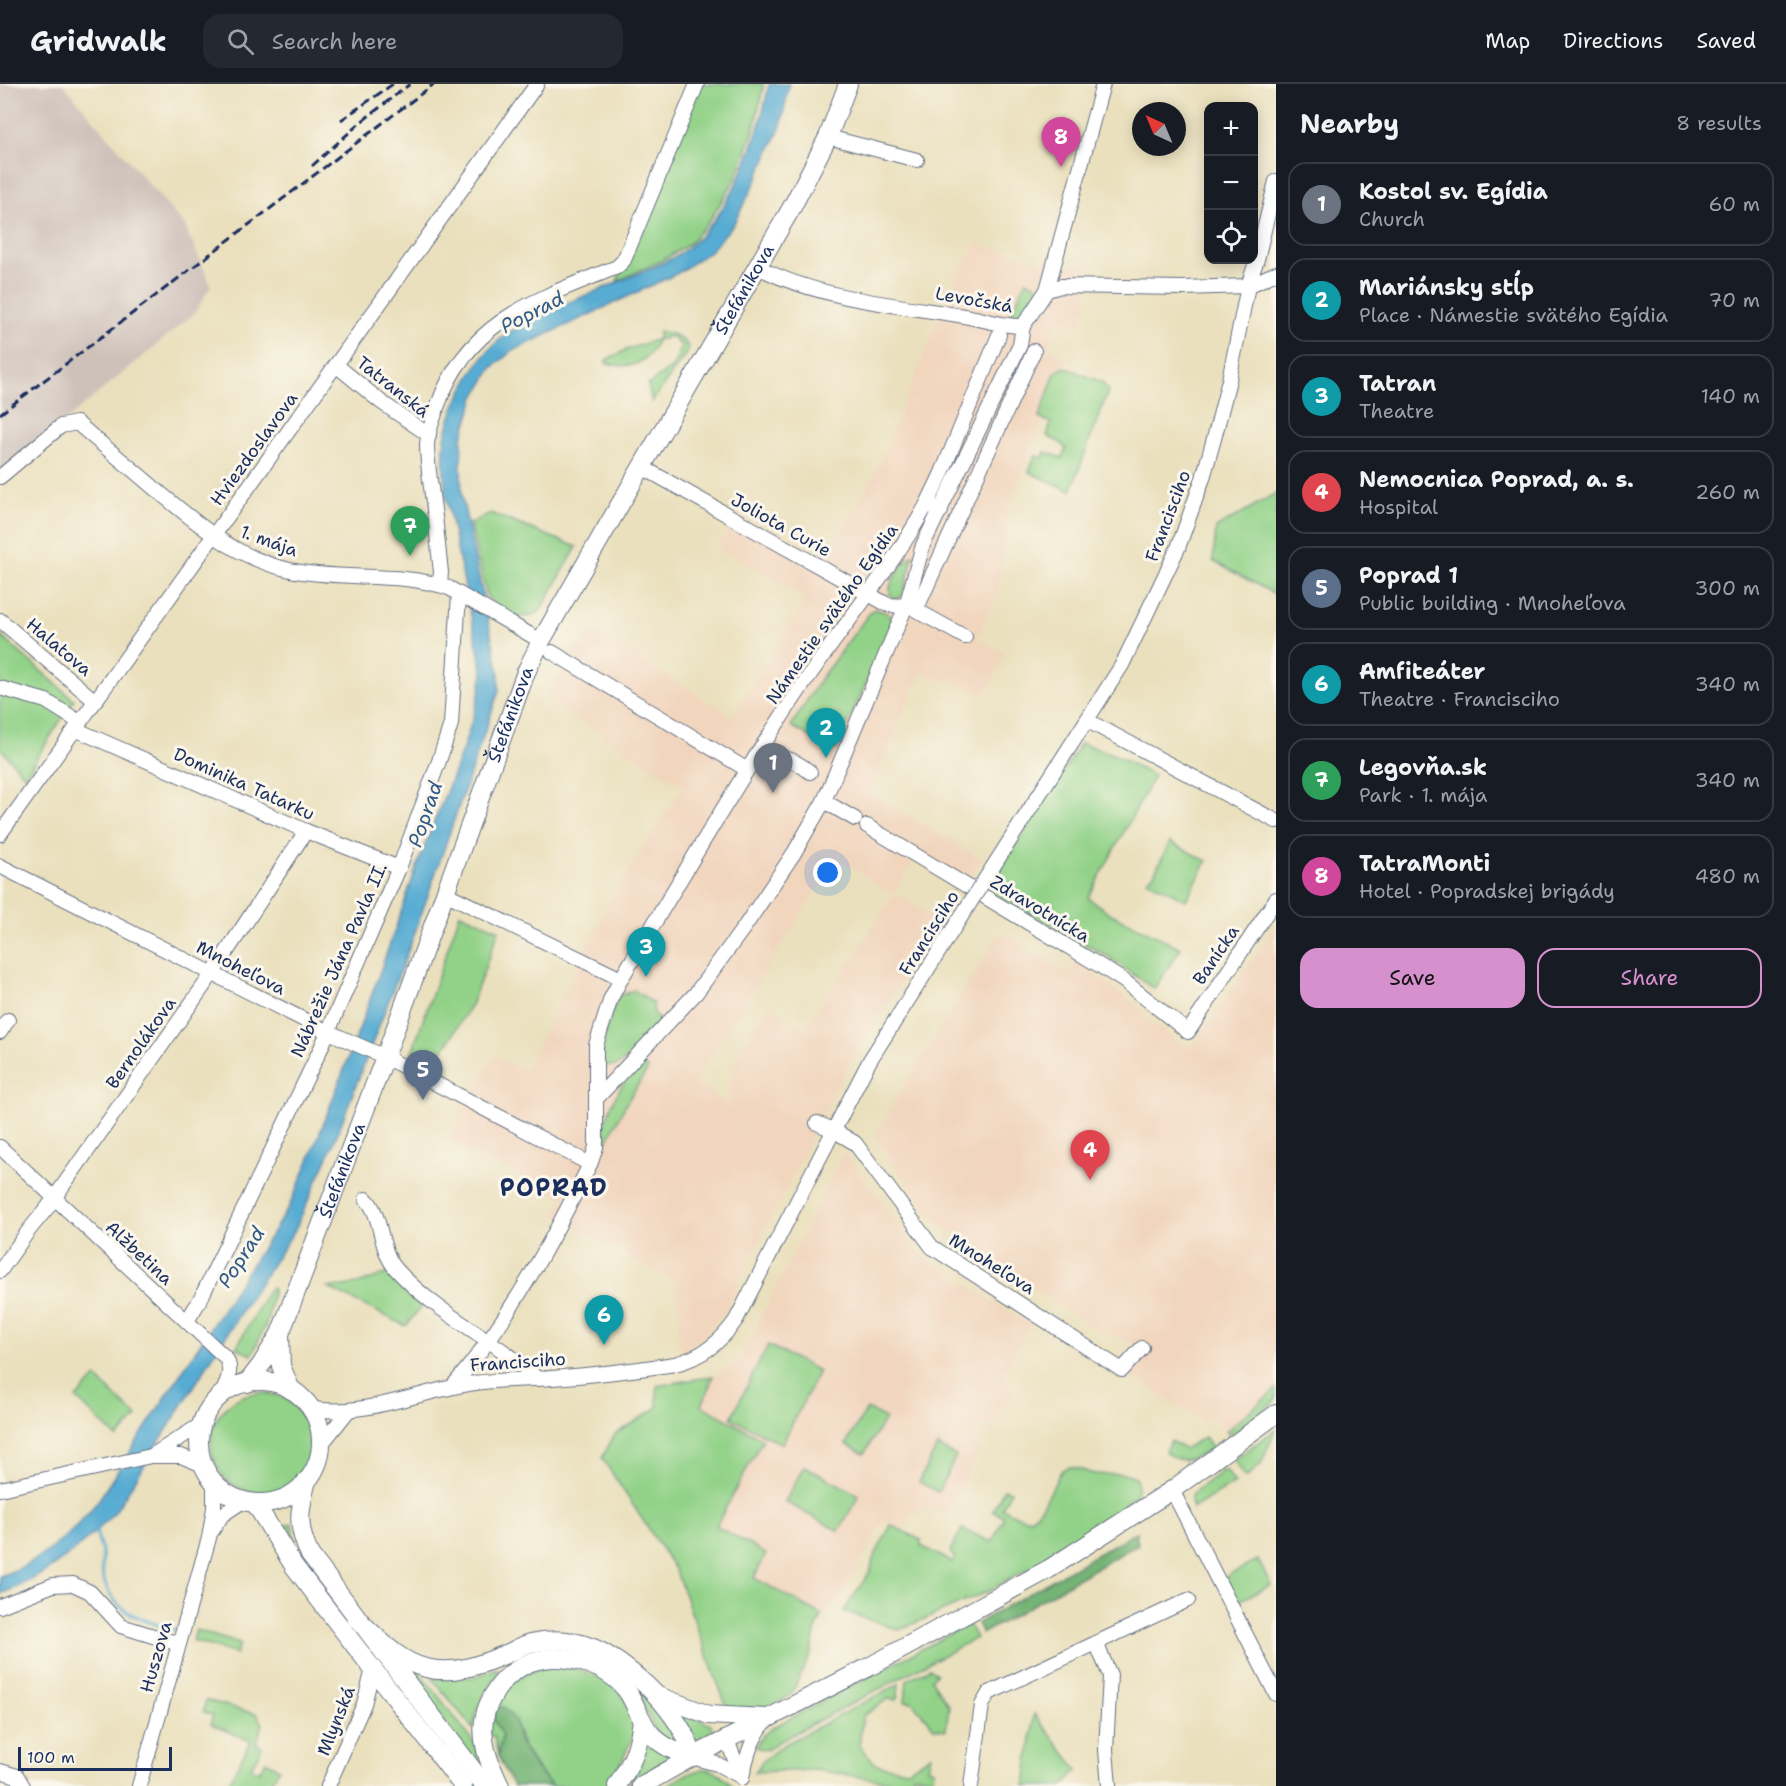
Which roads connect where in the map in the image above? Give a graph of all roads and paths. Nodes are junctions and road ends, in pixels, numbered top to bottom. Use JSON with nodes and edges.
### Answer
{"nodes":[{"id":1,"x":537,"y":84,"type":"edge"},
{"id":2,"x":697,"y":84,"type":"edge"},
{"id":3,"x":848,"y":84,"type":"edge"},
{"id":4,"x":1102,"y":84,"type":"edge"},
{"id":5,"x":828,"y":137,"type":"junction"},
{"id":6,"x":917,"y":160,"type":"dead end"},
{"id":7,"x":1276,"y":181,"type":"edge"},
{"id":8,"x":758,"y":267,"type":"junction"},
{"id":9,"x":1276,"y":273,"type":"edge"},
{"id":10,"x":1248,"y":286,"type":"junction"},
{"id":11,"x":1047,"y":290,"type":"junction"},
{"id":12,"x":1023,"y":326,"type":"junction"},
{"id":13,"x":999,"y":335,"type":"dead end"},
{"id":14,"x":1034,"y":351,"type":"dead end"},
{"id":15,"x":336,"y":365,"type":"junction"},
{"id":16,"x":429,"y":435,"type":"junction"},
{"id":17,"x":642,"y":467,"type":"junction"},
{"id":18,"x":0,"y":477,"type":"edge"},
{"id":19,"x":927,"y":504,"type":"junction"},
{"id":20,"x":941,"y":511,"type":"junction"},
{"id":21,"x":213,"y":536,"type":"junction"},
{"id":22,"x":441,"y":585,"type":"junction"},
{"id":23,"x":868,"y":594,"type":"junction"},
{"id":24,"x":463,"y":596,"type":"junction"},
{"id":25,"x":911,"y":608,"type":"junction"},
{"id":26,"x":0,"y":620,"type":"edge"},
{"id":27,"x":965,"y":637,"type":"dead end"},
{"id":28,"x":546,"y":646,"type":"junction"},
{"id":29,"x":0,"y":688,"type":"edge"},
{"id":30,"x":95,"y":701,"type":"junction"},
{"id":31,"x":1088,"y":721,"type":"junction"},
{"id":32,"x":74,"y":724,"type":"junction"},
{"id":33,"x":756,"y":756,"type":"junction"},
{"id":34,"x":746,"y":769,"type":"junction"},
{"id":35,"x":810,"y":772,"type":"dead end"},
{"id":36,"x":824,"y":801,"type":"junction"},
{"id":37,"x":1276,"y":820,"type":"edge"},
{"id":38,"x":306,"y":831,"type":"junction"},
{"id":39,"x":0,"y":834,"type":"edge"},
{"id":40,"x":0,"y":866,"type":"edge"},
{"id":41,"x":399,"y":868,"type":"junction"},
{"id":42,"x":445,"y":893,"type":"junction"},
{"id":43,"x":1276,"y":899,"type":"edge"},
{"id":44,"x":212,"y":974,"type":"junction"},
{"id":45,"x":621,"y":979,"type":"junction"},
{"id":46,"x":328,"y":1032,"type":"junction"},
{"id":47,"x":1188,"y":1032,"type":"joint"},
{"id":48,"x":380,"y":1055,"type":"junction"},
{"id":49,"x":596,"y":1100,"type":"junction"},
{"id":50,"x":817,"y":1123,"type":"dead end"},
{"id":51,"x":833,"y":1130,"type":"junction"},
{"id":52,"x":0,"y":1147,"type":"edge"},
{"id":53,"x":590,"y":1164,"type":"junction"},
{"id":54,"x":54,"y":1198,"type":"junction"},
{"id":55,"x":366,"y":1198,"type":"dead end"},
{"id":56,"x":0,"y":1271,"type":"edge"},
{"id":57,"x":187,"y":1321,"type":"junction"},
{"id":58,"x":280,"y":1334,"type":"junction"},
{"id":59,"x":490,"y":1341,"type":"junction"},
{"id":60,"x":1142,"y":1347,"type":"dead end"},
{"id":61,"x":538,"y":1379,"type":"junction"},
{"id":62,"x":247,"y":1383,"type":"junction"},
{"id":63,"x":453,"y":1386,"type":"junction"},
{"id":64,"x":291,"y":1390,"type":"junction"},
{"id":65,"x":222,"y":1394,"type":"junction"},
{"id":66,"x":310,"y":1408,"type":"junction"},
{"id":67,"x":348,"y":1411,"type":"junction"},
{"id":68,"x":1276,"y":1414,"type":"edge"},
{"id":69,"x":202,"y":1424,"type":"junction"},
{"id":70,"x":320,"y":1446,"type":"junction"},
{"id":71,"x":151,"y":1456,"type":"junction"},
{"id":72,"x":203,"y":1465,"type":"junction"},
{"id":73,"x":307,"y":1480,"type":"junction"},
{"id":74,"x":214,"y":1483,"type":"junction"},
{"id":75,"x":0,"y":1489,"type":"edge"},
{"id":76,"x":1172,"y":1490,"type":"junction"},
{"id":77,"x":249,"y":1502,"type":"junction"},
{"id":78,"x":208,"y":1538,"type":"junction"},
{"id":79,"x":1188,"y":1600,"type":"dead end"},
{"id":80,"x":0,"y":1606,"type":"edge"},
{"id":81,"x":356,"y":1618,"type":"junction"},
{"id":82,"x":1096,"y":1643,"type":"junction"},
{"id":83,"x":179,"y":1644,"type":"junction"},
{"id":84,"x":373,"y":1669,"type":"junction"},
{"id":85,"x":1275,"y":1688,"type":"edge"},
{"id":86,"x":658,"y":1696,"type":"junction"},
{"id":87,"x":710,"y":1715,"type":"junction"},
{"id":88,"x":769,"y":1718,"type":"junction"},
{"id":89,"x":642,"y":1720,"type":"junction"},
{"id":90,"x":727,"y":1740,"type":"junction"},
{"id":91,"x":692,"y":1757,"type":"junction"},
{"id":92,"x":0,"y":1771,"type":"edge"},
{"id":93,"x":743,"y":1782,"type":"edge"},
{"id":94,"x":23,"y":1786,"type":"edge"},
{"id":95,"x":139,"y":1786,"type":"edge"},
{"id":96,"x":328,"y":1786,"type":"edge"},
{"id":97,"x":464,"y":1786,"type":"edge"},
{"id":98,"x":485,"y":1786,"type":"edge"},
{"id":99,"x":500,"y":1786,"type":"edge"},
{"id":100,"x":616,"y":1786,"type":"edge"},
{"id":101,"x":641,"y":1786,"type":"edge"},
{"id":102,"x":971,"y":1786,"type":"edge"},
{"id":103,"x":1109,"y":1786,"type":"edge"}],
"edges":[{"from":1,"to":15,"type":"street","name":"Hviezdoslavova"},
{"from":2,"to":16,"type":"street"},
{"from":3,"to":5,"type":"main road","name":"Štefánikova"},
{"from":4,"to":11,"type":"street","name":"Levočská"},
{"from":5,"to":6,"type":"street"},
{"from":5,"to":8,"type":"main road","name":"Štefánikova"},
{"from":7,"to":10,"type":"street","name":"Francisciho"},
{"from":8,"to":12,"type":"street","name":"Levočská"},
{"from":8,"to":17,"type":"main road","name":"Štefánikova"},
{"from":9,"to":10,"type":"street"},
{"from":10,"to":11,"type":"street"},
{"from":10,"to":31,"type":"street","name":"Francisciho"},
{"from":11,"to":12,"type":"street","name":"Levočská"},
{"from":12,"to":20,"type":"street","name":"Námestie svätého Egídia"},
{"from":13,"to":19,"type":"street","name":"Námestie svätého Egídia"},
{"from":14,"to":25,"type":"street"},
{"from":15,"to":16,"type":"street","name":"Tatranská"},
{"from":15,"to":21,"type":"street","name":"Hviezdoslavova"},
{"from":16,"to":22,"type":"street"},
{"from":17,"to":23,"type":"street","name":"Joliota Curie"},
{"from":17,"to":28,"type":"main road","name":"Štefánikova"},
{"from":18,"to":21,"type":"street","name":"1. mája"},
{"from":19,"to":20,"type":"street"},
{"from":19,"to":23,"type":"street","name":"Námestie svätého Egídia"},
{"from":20,"to":25,"type":"street","name":"Námestie svätého Egídia"},
{"from":21,"to":22,"type":"street","name":"1. mája"},
{"from":21,"to":30,"type":"street","name":"Hviezdoslavova"},
{"from":22,"to":24,"type":"street","name":"1. mája"},
{"from":23,"to":25,"type":"street","name":"Joliota Curie"},
{"from":23,"to":33,"type":"street","name":"Námestie svätého Egídia"},
{"from":24,"to":28,"type":"street","name":"1. mája"},
{"from":24,"to":41,"type":"street","name":"Nábrežie Jána Pavla II."},
{"from":25,"to":27,"type":"street","name":"Joliota Curie"},
{"from":25,"to":36,"type":"street","name":"Námestie svätého Egídia"},
{"from":26,"to":30,"type":"street","name":"Halatova"},
{"from":28,"to":34,"type":"street"},
{"from":28,"to":42,"type":"main road","name":"Štefánikova"},
{"from":29,"to":32,"type":"street","name":"Dominika Tatarku"},
{"from":30,"to":32,"type":"street","name":"Hviezdoslavova"},
{"from":31,"to":37,"type":"street"},
{"from":31,"to":51,"type":"street","name":"Francisciho","bridge":true},
{"from":32,"to":38,"type":"street","name":"Dominika Tatarku"},
{"from":32,"to":39,"type":"street","name":"Hviezdoslavova"},
{"from":33,"to":34,"type":"street","name":"Námestie svätého Egídia"},
{"from":33,"to":35,"type":"street"},
{"from":34,"to":45,"type":"street","name":"Námestie svätého Egídia"},
{"from":36,"to":47,"type":"street","name":"Zdravotnícka"},
{"from":36,"to":49,"type":"street","name":"Námestie svätého Egídia"},
{"from":38,"to":41,"type":"street","name":"Dominika Tatarku"},
{"from":38,"to":44,"type":"street","name":"Bernolákova"},
{"from":40,"to":44,"type":"street","name":"Mnoheľova"},
{"from":41,"to":46,"type":"street","name":"Nábrežie Jána Pavla II."},
{"from":42,"to":45,"type":"street"},
{"from":42,"to":48,"type":"main road","name":"Štefánikova"},
{"from":43,"to":47,"type":"street","name":"Banícka"},
{"from":44,"to":46,"type":"street","name":"Mnoheľova"},
{"from":44,"to":54,"type":"street","name":"Bernolákova"},
{"from":45,"to":49,"type":"street","name":"Námestie svätého Egídia"},
{"from":46,"to":48,"type":"street","name":"Mnoheľova"},
{"from":46,"to":57,"type":"street","name":"Nábrežie Jána Pavla II."},
{"from":48,"to":53,"type":"street","name":"Mnoheľova"},
{"from":48,"to":58,"type":"main road","name":"Štefánikova"},
{"from":49,"to":53,"type":"street","name":"Námestie svätého Egídia"},
{"from":50,"to":51,"type":"street","name":"Mnoheľova"},
{"from":51,"to":60,"type":"street","name":"Mnoheľova"},
{"from":51,"to":61,"type":"street","name":"Francisciho"},
{"from":52,"to":54,"type":"street","name":"Alžbetina"},
{"from":53,"to":59,"type":"street","name":"Námestie svätého Egídia"},
{"from":54,"to":56,"type":"street","name":"Bernolákova"},
{"from":54,"to":57,"type":"street","name":"Alžbetina"},
{"from":55,"to":59,"type":"street"},
{"from":57,"to":65,"type":"street","name":"Alžbetina"},
{"from":58,"to":62,"type":"main road","name":"Štefánikova"},
{"from":58,"to":64,"type":"main road","name":"Štefánikova"},
{"from":59,"to":61,"type":"street"},
{"from":59,"to":63,"type":"street","name":"Námestie svätého Egídia"},
{"from":61,"to":63,"type":"street","name":"Francisciho"},
{"from":62,"to":64,"type":"main road"},
{"from":62,"to":65,"type":"main road"},
{"from":63,"to":67,"type":"street","name":"Francisciho"},
{"from":64,"to":66,"type":"main road"},
{"from":65,"to":69,"type":"main road"},
{"from":66,"to":67,"type":"street","name":"Francisciho"},
{"from":66,"to":70,"type":"main road"},
{"from":67,"to":70,"type":"street"},
{"from":68,"to":76,"type":"main road"},
{"from":69,"to":71,"type":"street"},
{"from":69,"to":72,"type":"main road"},
{"from":70,"to":73,"type":"main road"},
{"from":71,"to":72,"type":"street"},
{"from":71,"to":75,"type":"street"},
{"from":72,"to":74,"type":"main road"},
{"from":73,"to":77,"type":"main road"},
{"from":73,"to":81,"type":"main road"},
{"from":74,"to":77,"type":"main road"},
{"from":74,"to":78,"type":"street","name":"Huszova"},
{"from":76,"to":85,"type":"street"},
{"from":76,"to":88,"type":"main road"},
{"from":77,"to":78,"type":"street","name":"Huszova"},
{"from":77,"to":84,"type":"main road"},
{"from":78,"to":83,"type":"street","name":"Huszova"},
{"from":79,"to":82,"type":"street"},
{"from":80,"to":83,"type":"street"},
{"from":81,"to":86,"type":"main road"},
{"from":81,"to":98,"type":"main road"},
{"from":82,"to":102,"type":"street"},
{"from":82,"to":103,"type":"street"},
{"from":83,"to":95,"type":"street","name":"Huszova"},
{"from":84,"to":96,"type":"street","name":"Mlynská"},
{"from":84,"to":97,"type":"main road"},
{"from":86,"to":87,"type":"main road"},
{"from":86,"to":91,"type":"main road"},
{"from":87,"to":88,"type":"main road"},
{"from":87,"to":90,"type":"main road"},
{"from":88,"to":90,"type":"main road"},
{"from":88,"to":93,"type":"street"},
{"from":89,"to":91,"type":"main road"},
{"from":89,"to":99,"type":"main road"},
{"from":89,"to":100,"type":"main road"},
{"from":90,"to":91,"type":"main road"},
{"from":90,"to":93,"type":"street"},
{"from":91,"to":93,"type":"street"},
{"from":91,"to":101,"type":"main road"},
{"from":92,"to":94,"type":"street"}]}
